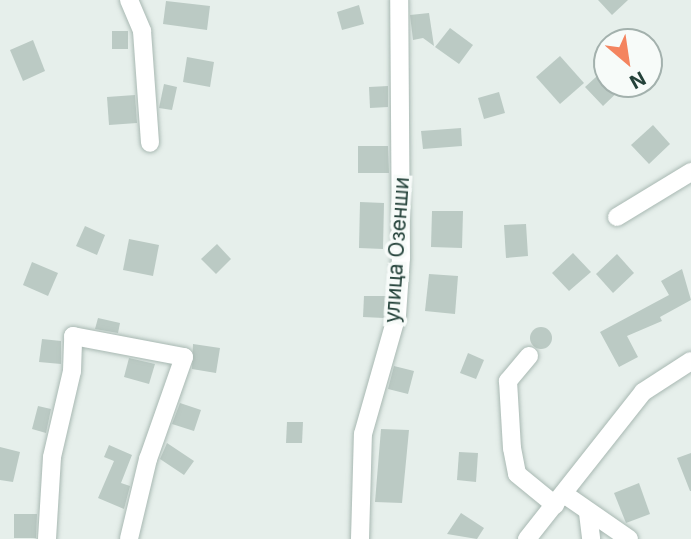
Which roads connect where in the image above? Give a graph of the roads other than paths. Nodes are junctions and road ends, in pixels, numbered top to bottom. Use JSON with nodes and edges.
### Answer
{"nodes":[{"id":1,"x":129,"y":0,"type":"edge"},
{"id":2,"x":399,"y":0,"type":"edge"},
{"id":3,"x":150,"y":143,"type":"dead end"},
{"id":4,"x":691,"y":172,"type":"edge"},
{"id":5,"x":617,"y":217,"type":"dead end"},
{"id":6,"x":529,"y":356,"type":"dead end"},
{"id":7,"x":691,"y":361,"type":"edge"},
{"id":8,"x":559,"y":499,"type":"junction"},
{"id":9,"x":588,"y":513,"type":"junction"},
{"id":10,"x":47,"y":539,"type":"edge"},
{"id":11,"x":129,"y":539,"type":"edge"},
{"id":12,"x":360,"y":539,"type":"edge"},
{"id":13,"x":527,"y":539,"type":"edge"},
{"id":14,"x":591,"y":539,"type":"edge"},
{"id":15,"x":629,"y":539,"type":"edge"}],
"edges":[{"from":1,"to":3,"type":"street"},
{"from":2,"to":12,"type":"street","name":"улица Озенши"},
{"from":4,"to":5,"type":"street"},
{"from":6,"to":8,"type":"street"},
{"from":7,"to":8,"type":"street"},
{"from":8,"to":9,"type":"street"},
{"from":8,"to":13,"type":"street"},
{"from":9,"to":14,"type":"street"},
{"from":9,"to":15,"type":"street"},
{"from":10,"to":11,"type":"street"}]}
